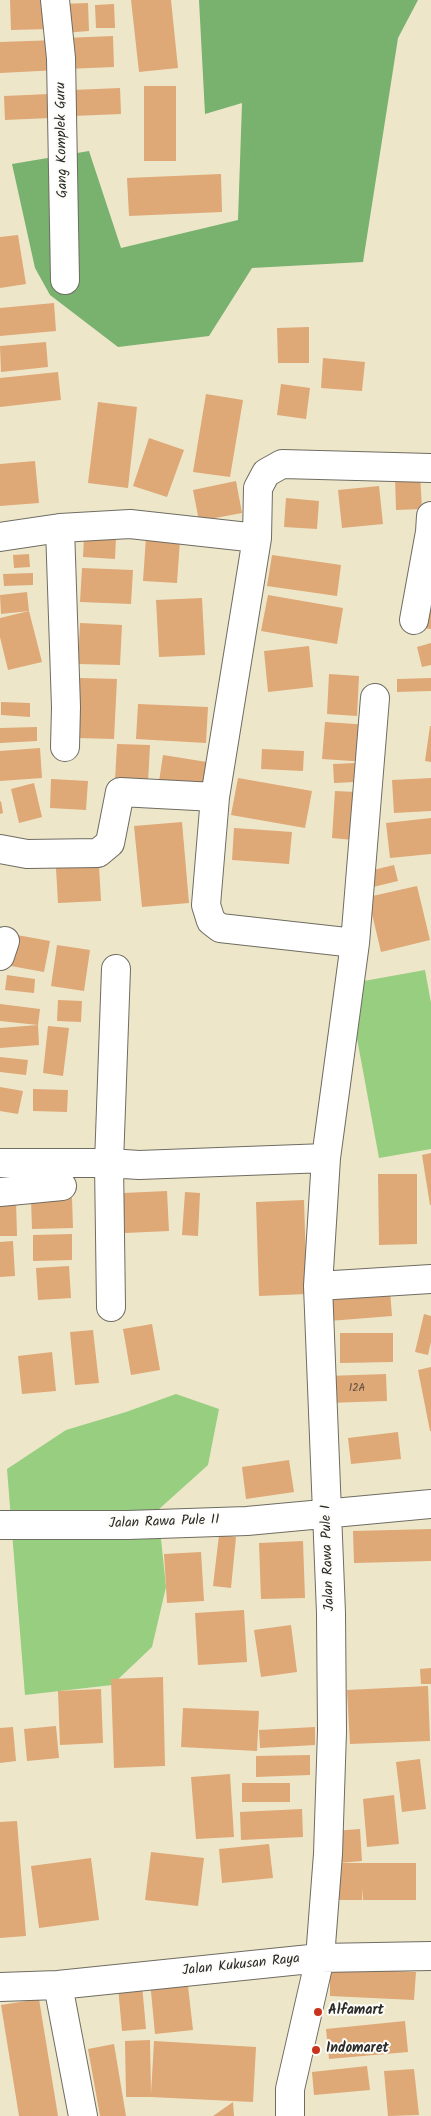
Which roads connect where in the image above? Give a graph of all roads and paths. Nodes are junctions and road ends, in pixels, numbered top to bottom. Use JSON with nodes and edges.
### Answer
{"nodes":[{"id":1,"x":55,"y":0,"type":"edge"},
{"id":2,"x":65,"y":280,"type":"dead end"},
{"id":3,"x":431,"y":468,"type":"edge"},
{"id":4,"x":431,"y":516,"type":"edge"},
{"id":5,"x":60,"y":528,"type":"junction"},
{"id":6,"x":0,"y":537,"type":"edge"},
{"id":7,"x":257,"y":538,"type":"junction"},
{"id":8,"x":414,"y":620,"type":"dead end"},
{"id":9,"x":375,"y":698,"type":"dead end"},
{"id":10,"x":65,"y":747,"type":"dead end"},
{"id":11,"x":216,"y":797,"type":"junction"},
{"id":12,"x":0,"y":849,"type":"edge"},
{"id":13,"x":355,"y":943,"type":"junction"},
{"id":14,"x":116,"y":969,"type":"dead end"},
{"id":15,"x":326,"y":1158,"type":"junction"},
{"id":16,"x":109,"y":1162,"type":"junction"},
{"id":17,"x":0,"y":1164,"type":"edge"},
{"id":18,"x":62,"y":1186,"type":"dead end"},
{"id":19,"x":0,"y":1192,"type":"edge"},
{"id":20,"x":431,"y":1279,"type":"edge"},
{"id":21,"x":318,"y":1286,"type":"junction"},
{"id":22,"x":111,"y":1307,"type":"dead end"},
{"id":23,"x":431,"y":1504,"type":"edge"},
{"id":24,"x":328,"y":1514,"type":"junction"},
{"id":25,"x":0,"y":1525,"type":"edge"},
{"id":26,"x":431,"y":1956,"type":"edge"},
{"id":27,"x":320,"y":1958,"type":"junction"},
{"id":28,"x":58,"y":1985,"type":"junction"},
{"id":29,"x":0,"y":1987,"type":"edge"},
{"id":30,"x":83,"y":2116,"type":"edge"},
{"id":31,"x":290,"y":2116,"type":"edge"}],
"edges":[{"from":1,"to":2,"type":"street","name":"Gang Komplek Guru"},
{"from":3,"to":7,"type":"street"},
{"from":4,"to":8,"type":"street"},
{"from":5,"to":6,"type":"street"},
{"from":5,"to":7,"type":"street"},
{"from":5,"to":10,"type":"street"},
{"from":7,"to":11,"type":"street"},
{"from":9,"to":13,"type":"street","name":"Jalan Rawa Pule I"},
{"from":11,"to":12,"type":"street"},
{"from":11,"to":13,"type":"street"},
{"from":13,"to":15,"type":"street","name":"Jalan Rawa Pule I"},
{"from":14,"to":16,"type":"street"},
{"from":15,"to":16,"type":"street"},
{"from":15,"to":21,"type":"street","name":"Jalan Rawa Pule I"},
{"from":16,"to":17,"type":"street"},
{"from":16,"to":22,"type":"street"},
{"from":18,"to":19,"type":"street"},
{"from":20,"to":21,"type":"street"},
{"from":21,"to":24,"type":"street","name":"Jalan Rawa Pule I"},
{"from":23,"to":24,"type":"street","name":"Jalan Rawa Pule II"},
{"from":24,"to":25,"type":"street","name":"Jalan Rawa Pule II"},
{"from":24,"to":27,"type":"street","name":"Jalan Rawa Pule I"},
{"from":26,"to":27,"type":"street"},
{"from":27,"to":28,"type":"street","name":"Jalan Kukusan Raya"},
{"from":27,"to":31,"type":"street","name":"Jalan Kukusan Raya"},
{"from":28,"to":29,"type":"street","name":"Jalan Kukusan Raya"},
{"from":28,"to":30,"type":"street"}]}
